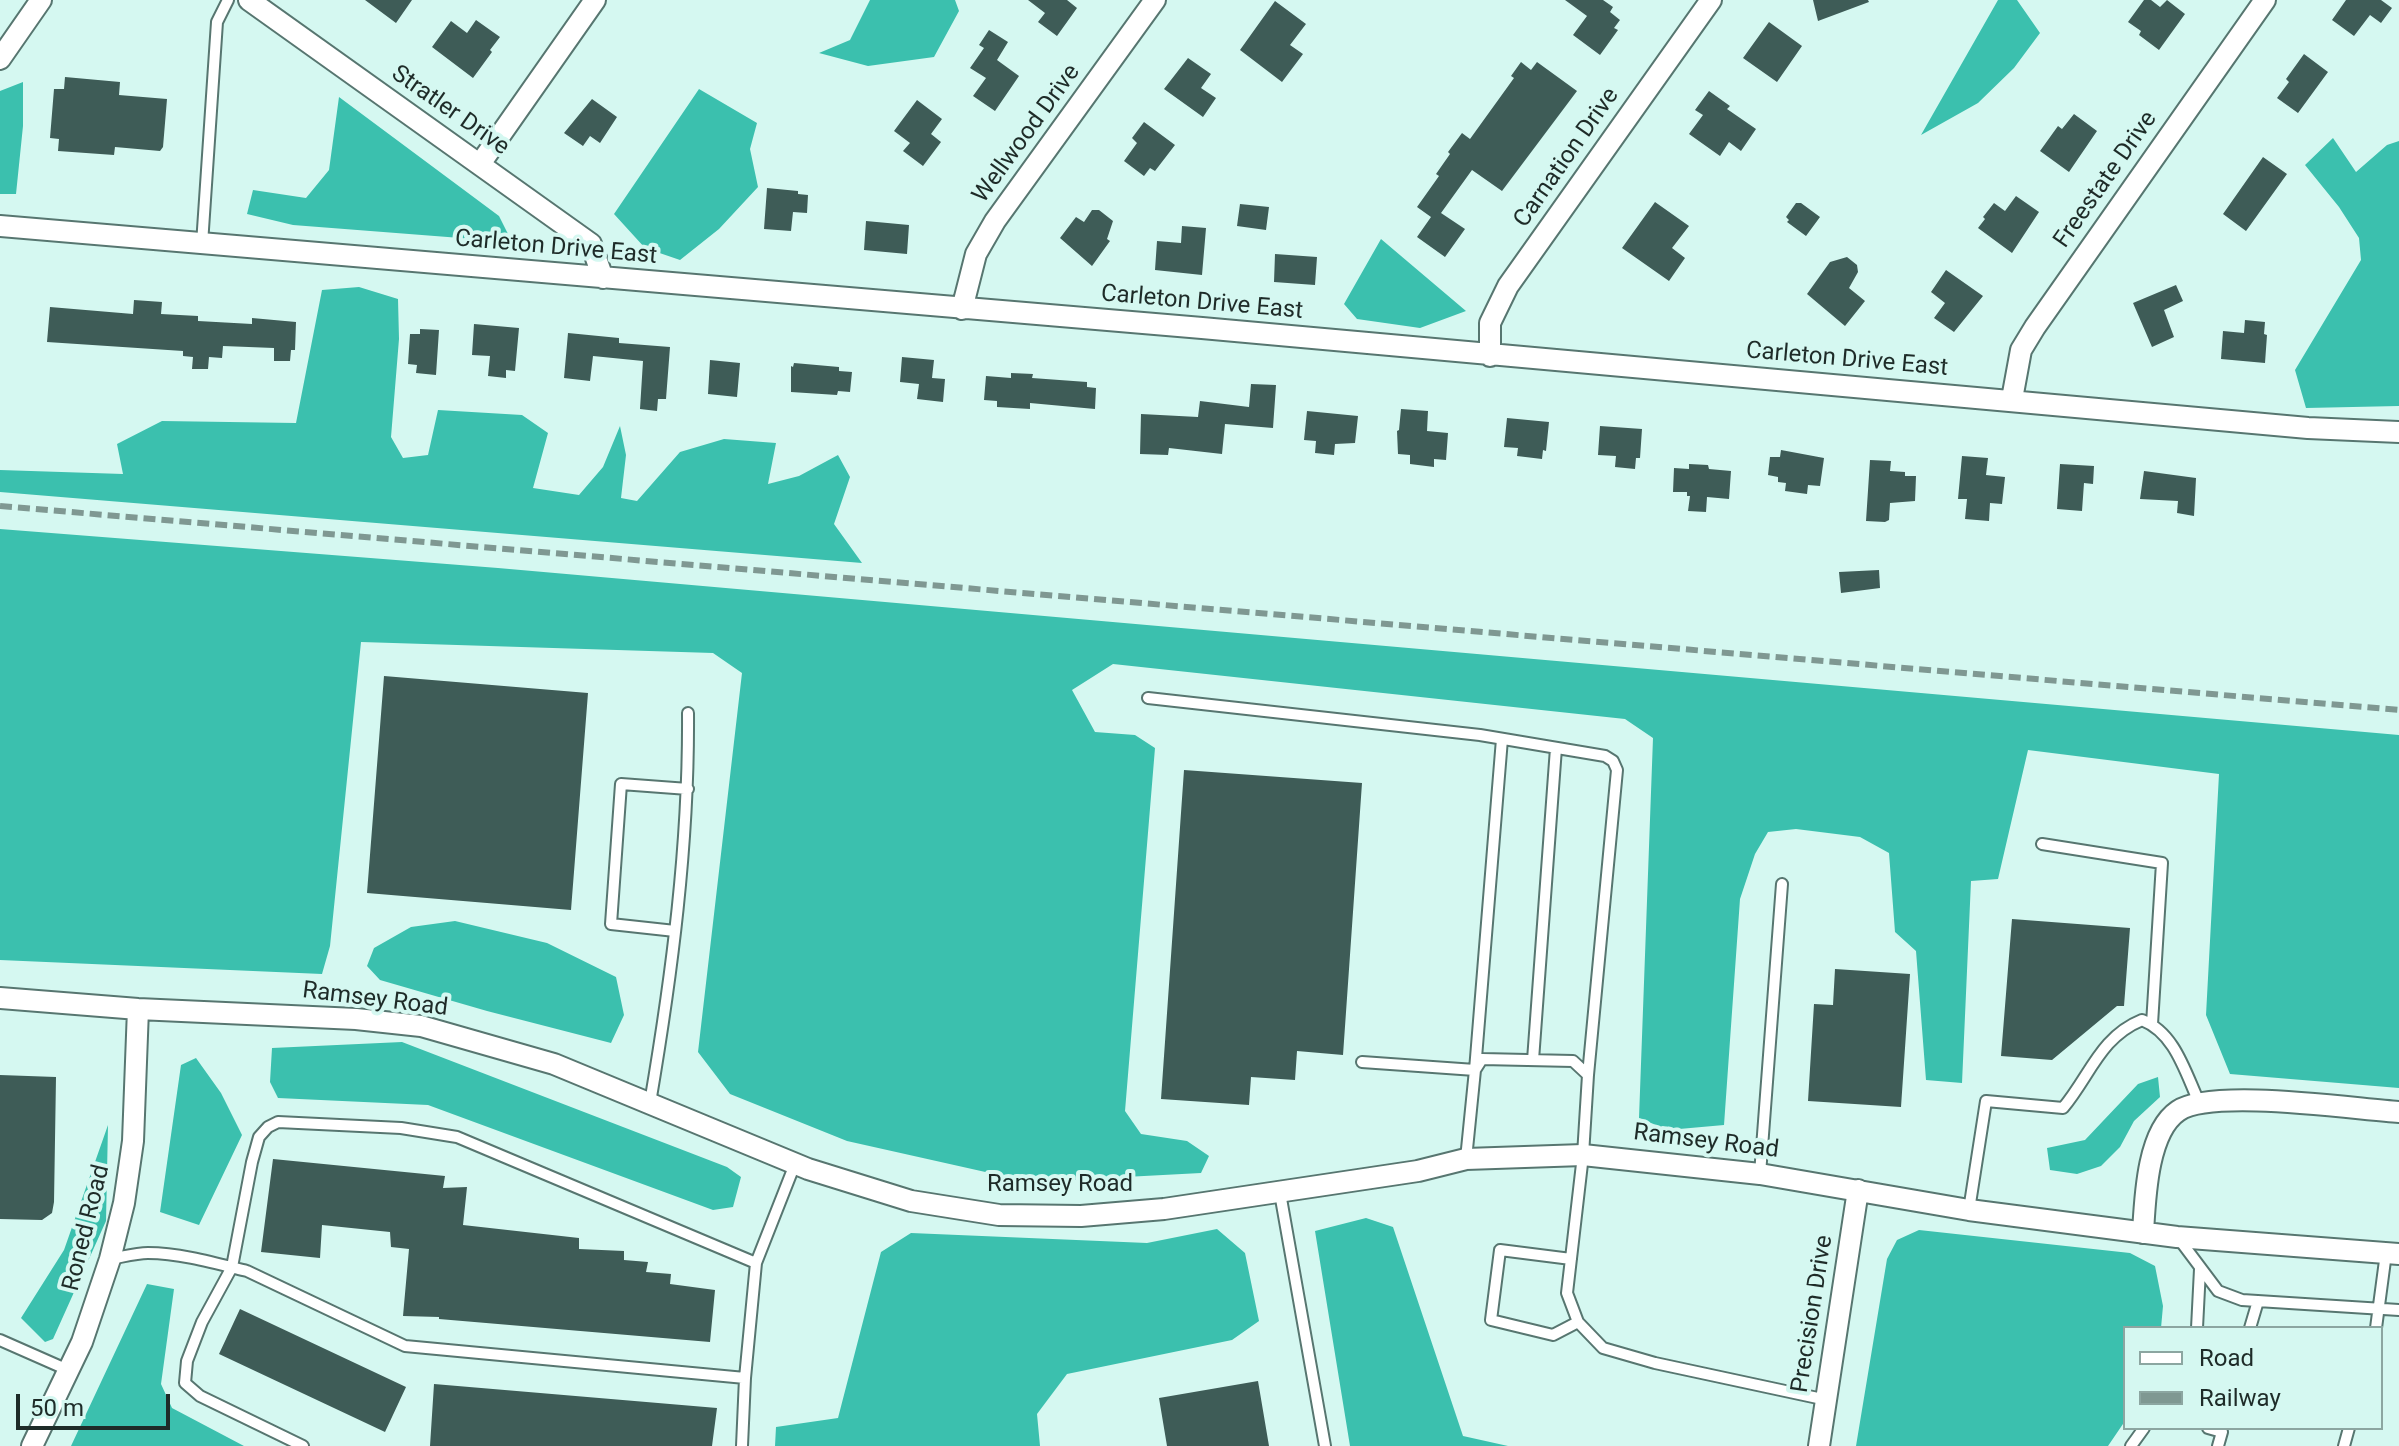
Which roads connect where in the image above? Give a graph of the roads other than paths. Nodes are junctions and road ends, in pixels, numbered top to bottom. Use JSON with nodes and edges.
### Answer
{"nodes":[{"id":1,"x":41,"y":0,"type":"edge"},
{"id":2,"x":228,"y":0,"type":"edge"},
{"id":3,"x":249,"y":0,"type":"edge"},
{"id":4,"x":595,"y":0,"type":"edge"},
{"id":5,"x":1155,"y":0,"type":"edge"},
{"id":6,"x":1711,"y":0,"type":"edge"},
{"id":7,"x":2263,"y":1,"type":"edge"},
{"id":8,"x":0,"y":59,"type":"edge"},
{"id":9,"x":480,"y":164,"type":"junction"},
{"id":10,"x":0,"y":226,"type":"edge"},
{"id":11,"x":202,"y":244,"type":"junction"},
{"id":12,"x":603,"y":278,"type":"junction"},
{"id":13,"x":962,"y":309,"type":"junction"},
{"id":14,"x":1490,"y":356,"type":"junction"},
{"id":15,"x":2012,"y":399,"type":"junction"},
{"id":16,"x":2399,"y":432,"type":"edge"},
{"id":17,"x":1148,"y":698,"type":"dead end"},
{"id":18,"x":688,"y":713,"type":"dead end"},
{"id":19,"x":1502,"y":739,"type":"junction"},
{"id":20,"x":1556,"y":748,"type":"junction"},
{"id":21,"x":688,"y":789,"type":"junction"},
{"id":22,"x":2042,"y":844,"type":"dead end"},
{"id":23,"x":1782,"y":884,"type":"dead end"},
{"id":24,"x":675,"y":931,"type":"junction"},
{"id":25,"x":0,"y":998,"type":"edge"},
{"id":26,"x":138,"y":1009,"type":"junction"},
{"id":27,"x":2152,"y":1024,"type":"junction"},
{"id":28,"x":1533,"y":1060,"type":"junction"},
{"id":29,"x":1362,"y":1062,"type":"dead end"},
{"id":30,"x":1475,"y":1070,"type":"junction"},
{"id":31,"x":1588,"y":1075,"type":"junction"},
{"id":32,"x":2199,"y":1102,"type":"junction"},
{"id":33,"x":650,"y":1103,"type":"junction"},
{"id":34,"x":2399,"y":1112,"type":"edge"},
{"id":35,"x":1583,"y":1155,"type":"junction"},
{"id":36,"x":1466,"y":1159,"type":"junction"},
{"id":37,"x":795,"y":1164,"type":"junction"},
{"id":38,"x":1760,"y":1174,"type":"junction"},
{"id":39,"x":1858,"y":1190,"type":"junction"},
{"id":40,"x":1280,"y":1193,"type":"junction"},
{"id":41,"x":1969,"y":1210,"type":"junction"},
{"id":42,"x":2143,"y":1233,"type":"junction"},
{"id":43,"x":2177,"y":1237,"type":"junction"},
{"id":44,"x":2392,"y":1254,"type":"edge"},
{"id":45,"x":110,"y":1259,"type":"junction"},
{"id":46,"x":1571,"y":1259,"type":"junction"},
{"id":47,"x":756,"y":1263,"type":"junction"},
{"id":48,"x":232,"y":1267,"type":"junction"},
{"id":49,"x":2200,"y":1269,"type":"junction"},
{"id":50,"x":2258,"y":1301,"type":"junction"},
{"id":51,"x":2399,"y":1310,"type":"edge"},
{"id":52,"x":2377,"y":1311,"type":"junction"},
{"id":53,"x":1578,"y":1322,"type":"junction"},
{"id":54,"x":2197,"y":1326,"type":"edge"},
{"id":55,"x":2251,"y":1326,"type":"edge"},
{"id":56,"x":2376,"y":1326,"type":"edge"},
{"id":57,"x":0,"y":1340,"type":"edge"},
{"id":58,"x":68,"y":1370,"type":"junction"},
{"id":59,"x":745,"y":1378,"type":"junction"},
{"id":60,"x":1827,"y":1400,"type":"junction"},
{"id":61,"x":2223,"y":1430,"type":"edge"},
{"id":62,"x":32,"y":1446,"type":"edge"},
{"id":63,"x":303,"y":1446,"type":"edge"},
{"id":64,"x":742,"y":1446,"type":"edge"},
{"id":65,"x":1325,"y":1446,"type":"edge"},
{"id":66,"x":1819,"y":1446,"type":"edge"},
{"id":67,"x":2218,"y":1446,"type":"edge"}],
"edges":[{"from":1,"to":8,"type":"street"},
{"from":2,"to":11,"type":"lane"},
{"from":3,"to":9,"type":"street","name":"Stratler Drive"},
{"from":4,"to":9,"type":"street"},
{"from":5,"to":13,"type":"street","name":"Wellwood Drive"},
{"from":6,"to":14,"type":"street","name":"Carnation Drive"},
{"from":7,"to":15,"type":"street","name":"Freestate Drive"},
{"from":9,"to":12,"type":"street","name":"Stratler Drive"},
{"from":10,"to":11,"type":"street","name":"Carleton Drive East"},
{"from":11,"to":12,"type":"street","name":"Carleton Drive East"},
{"from":12,"to":13,"type":"street","name":"Carleton Drive East"},
{"from":13,"to":14,"type":"street","name":"Carleton Drive East"},
{"from":14,"to":15,"type":"street","name":"Carleton Drive East"},
{"from":15,"to":16,"type":"street","name":"Carleton Drive East"},
{"from":17,"to":19,"type":"lane"},
{"from":18,"to":21,"type":"lane"},
{"from":19,"to":20,"type":"lane"},
{"from":19,"to":30,"type":"lane"},
{"from":20,"to":28,"type":"lane"},
{"from":20,"to":31,"type":"lane"},
{"from":21,"to":24,"type":"lane"},
{"from":21,"to":24,"type":"lane"},
{"from":22,"to":27,"type":"lane"},
{"from":23,"to":38,"type":"lane"},
{"from":24,"to":33,"type":"lane"},
{"from":25,"to":26,"type":"street","name":"Ramsey Road"},
{"from":26,"to":33,"type":"street","name":"Ramsey Road"},
{"from":26,"to":45,"type":"street","name":"Roned Road"},
{"from":27,"to":32,"type":"lane"},
{"from":27,"to":41,"type":"lane"},
{"from":28,"to":30,"type":"lane"},
{"from":28,"to":31,"type":"lane"},
{"from":29,"to":30,"type":"lane"},
{"from":30,"to":36,"type":"lane"},
{"from":31,"to":35,"type":"lane"},
{"from":32,"to":34,"type":"street"},
{"from":32,"to":42,"type":"street"},
{"from":33,"to":37,"type":"street","name":"Ramsey Road"},
{"from":35,"to":36,"type":"street","name":"Ramsey Road"},
{"from":35,"to":38,"type":"street","name":"Ramsey Road"},
{"from":35,"to":46,"type":"lane"},
{"from":36,"to":40,"type":"street","name":"Ramsey Road"},
{"from":37,"to":40,"type":"street","name":"Ramsey Road"},
{"from":37,"to":47,"type":"lane"},
{"from":38,"to":39,"type":"street","name":"Ramsey Road"},
{"from":39,"to":41,"type":"street","name":"Ramsey Road"},
{"from":39,"to":60,"type":"street","name":"Precision Drive"},
{"from":40,"to":65,"type":"lane"},
{"from":41,"to":42,"type":"street","name":"Ramsey Road"},
{"from":42,"to":43,"type":"street","name":"Ramsey Road"},
{"from":43,"to":44,"type":"street","name":"Ramsey Road"},
{"from":43,"to":49,"type":"lane"},
{"from":44,"to":52,"type":"lane"},
{"from":45,"to":48,"type":"lane"},
{"from":45,"to":58,"type":"street","name":"Roned Road"},
{"from":46,"to":53,"type":"lane"},
{"from":46,"to":53,"type":"lane"},
{"from":47,"to":48,"type":"lane"},
{"from":47,"to":59,"type":"lane"},
{"from":48,"to":59,"type":"lane"},
{"from":48,"to":63,"type":"lane"},
{"from":49,"to":50,"type":"lane"},
{"from":49,"to":54,"type":"lane"},
{"from":50,"to":52,"type":"lane"},
{"from":50,"to":55,"type":"lane"},
{"from":51,"to":52,"type":"lane"},
{"from":52,"to":56,"type":"lane"},
{"from":53,"to":60,"type":"lane"},
{"from":57,"to":58,"type":"lane"},
{"from":58,"to":62,"type":"street","name":"Roned Road"},
{"from":59,"to":64,"type":"lane"},
{"from":60,"to":66,"type":"street","name":"Precision Drive"},
{"from":61,"to":67,"type":"lane"}]}
